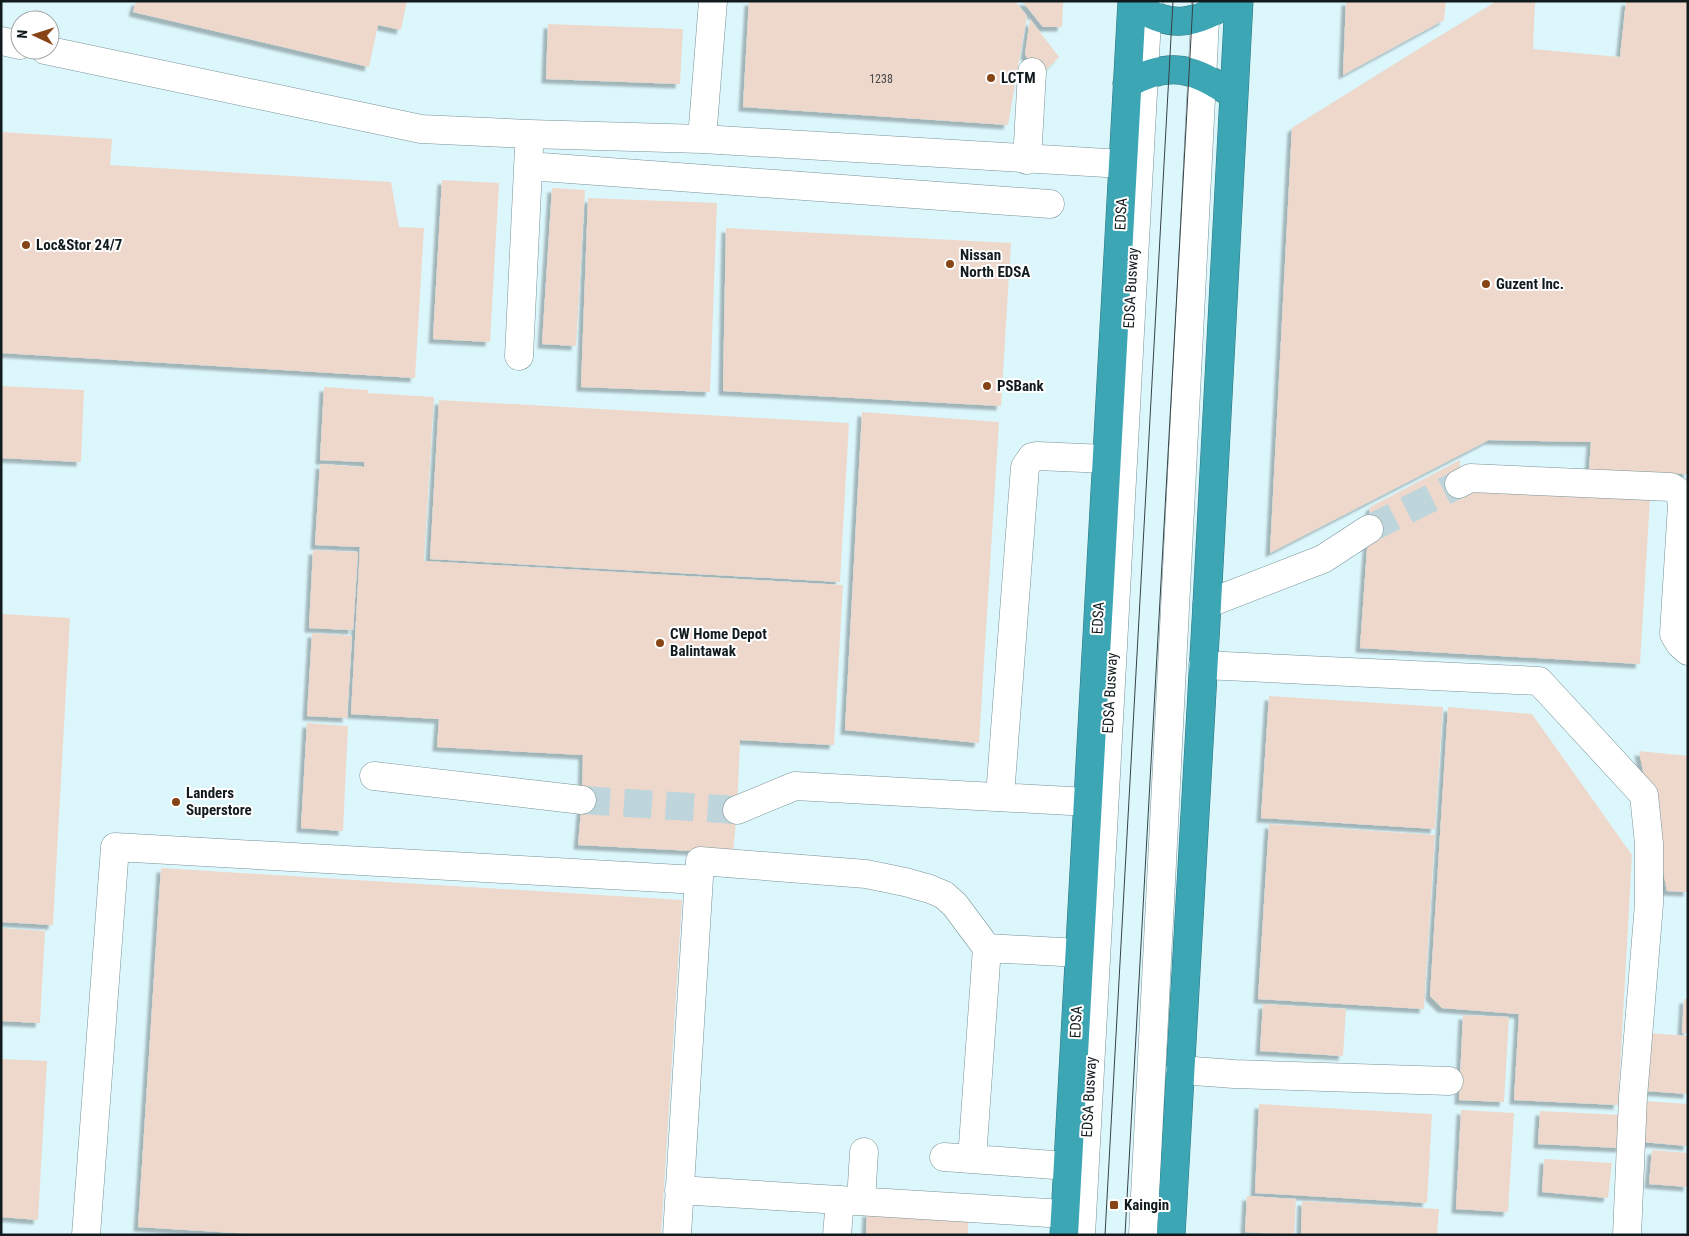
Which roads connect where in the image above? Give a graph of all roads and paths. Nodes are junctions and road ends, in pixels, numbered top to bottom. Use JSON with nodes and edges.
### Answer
{"nodes":[{"id":1,"x":713,"y":1,"type":"edge"},
{"id":2,"x":1233,"y":1,"type":"edge"},
{"id":3,"x":1239,"y":1,"type":"edge"},
{"id":4,"x":1140,"y":5,"type":"edge"},
{"id":5,"x":1206,"y":9,"type":"edge"},
{"id":6,"x":60,"y":53,"type":"edge"},
{"id":7,"x":1032,"y":72,"type":"dead end"},
{"id":8,"x":1202,"y":75,"type":"junction"},
{"id":9,"x":1135,"y":80,"type":"junction"},
{"id":10,"x":1234,"y":95,"type":"junction"},
{"id":11,"x":529,"y":134,"type":"junction"},
{"id":12,"x":702,"y":139,"type":"junction"},
{"id":13,"x":1027,"y":160,"type":"junction"},
{"id":14,"x":1123,"y":164,"type":"junction"},
{"id":15,"x":528,"y":166,"type":"junction"},
{"id":16,"x":1050,"y":204,"type":"dead end"},
{"id":17,"x":519,"y":356,"type":"dead end"},
{"id":18,"x":1107,"y":459,"type":"junction"},
{"id":19,"x":1459,"y":484,"type":"tunnel mouth"},
{"id":20,"x":1369,"y":529,"type":"tunnel mouth"},
{"id":21,"x":1207,"y":604,"type":"junction"},
{"id":22,"x":1688,"y":651,"type":"edge"},
{"id":23,"x":1203,"y":665,"type":"junction"},
{"id":24,"x":374,"y":776,"type":"dead end"},
{"id":25,"x":1000,"y":796,"type":"junction"},
{"id":26,"x":582,"y":800,"type":"tunnel mouth"},
{"id":27,"x":1088,"y":802,"type":"junction"},
{"id":28,"x":737,"y":810,"type":"tunnel mouth"},
{"id":29,"x":698,"y":880,"type":"junction"},
{"id":30,"x":986,"y":948,"type":"junction"},
{"id":31,"x":1080,"y":953,"type":"junction"},
{"id":32,"x":1180,"y":1070,"type":"junction"},
{"id":33,"x":1449,"y":1081,"type":"dead end"},
{"id":34,"x":864,"y":1152,"type":"dead end"},
{"id":35,"x":944,"y":1158,"type":"dead end"},
{"id":36,"x":972,"y":1159,"type":"junction"},
{"id":37,"x":1068,"y":1166,"type":"junction"},
{"id":38,"x":679,"y":1190,"type":"junction"},
{"id":39,"x":850,"y":1201,"type":"junction"},
{"id":40,"x":1070,"y":1228,"type":"edge"},
{"id":41,"x":86,"y":1235,"type":"edge"},
{"id":42,"x":677,"y":1235,"type":"edge"},
{"id":43,"x":837,"y":1235,"type":"edge"},
{"id":44,"x":1143,"y":1235,"type":"edge"},
{"id":45,"x":1171,"y":1235,"type":"edge"},
{"id":46,"x":1626,"y":1235,"type":"edge"}],
"edges":[{"from":1,"to":12,"type":"lane"},
{"from":2,"to":5,"type":"highway"},
{"from":3,"to":10,"type":"highway"},
{"from":4,"to":5,"type":"highway"},
{"from":4,"to":9,"type":"highway","name":"EDSA"},
{"from":5,"to":8,"type":"lane"},
{"from":6,"to":11,"type":"lane"},
{"from":7,"to":13,"type":"lane"},
{"from":8,"to":9,"type":"highway"},
{"from":8,"to":10,"type":"highway"},
{"from":8,"to":44,"type":"lane"},
{"from":9,"to":14,"type":"highway","name":"EDSA"},
{"from":9,"to":40,"type":"lane","name":"EDSA Busway"},
{"from":10,"to":21,"type":"highway"},
{"from":11,"to":12,"type":"lane"},
{"from":11,"to":15,"type":"lane"},
{"from":12,"to":13,"type":"lane"},
{"from":13,"to":14,"type":"lane"},
{"from":14,"to":18,"type":"highway","name":"EDSA"},
{"from":15,"to":16,"type":"lane"},
{"from":15,"to":17,"type":"lane"},
{"from":18,"to":25,"type":"lane"},
{"from":18,"to":27,"type":"highway","name":"EDSA"},
{"from":19,"to":22,"type":"lane"},
{"from":20,"to":21,"type":"lane"},
{"from":21,"to":23,"type":"highway"},
{"from":23,"to":32,"type":"highway"},
{"from":23,"to":46,"type":"lane"},
{"from":24,"to":26,"type":"lane"},
{"from":25,"to":27,"type":"lane"},
{"from":25,"to":28,"type":"lane"},
{"from":27,"to":31,"type":"highway","name":"EDSA"},
{"from":29,"to":30,"type":"lane"},
{"from":29,"to":38,"type":"lane"},
{"from":29,"to":41,"type":"lane"},
{"from":30,"to":31,"type":"lane"},
{"from":30,"to":36,"type":"lane"},
{"from":31,"to":37,"type":"highway","name":"EDSA"},
{"from":32,"to":33,"type":"lane"},
{"from":32,"to":45,"type":"highway"},
{"from":34,"to":39,"type":"lane"},
{"from":35,"to":36,"type":"lane"},
{"from":36,"to":37,"type":"lane"},
{"from":37,"to":40,"type":"highway","name":"EDSA"},
{"from":38,"to":39,"type":"lane"},
{"from":38,"to":42,"type":"lane"},
{"from":39,"to":40,"type":"lane"},
{"from":39,"to":43,"type":"lane"}]}
